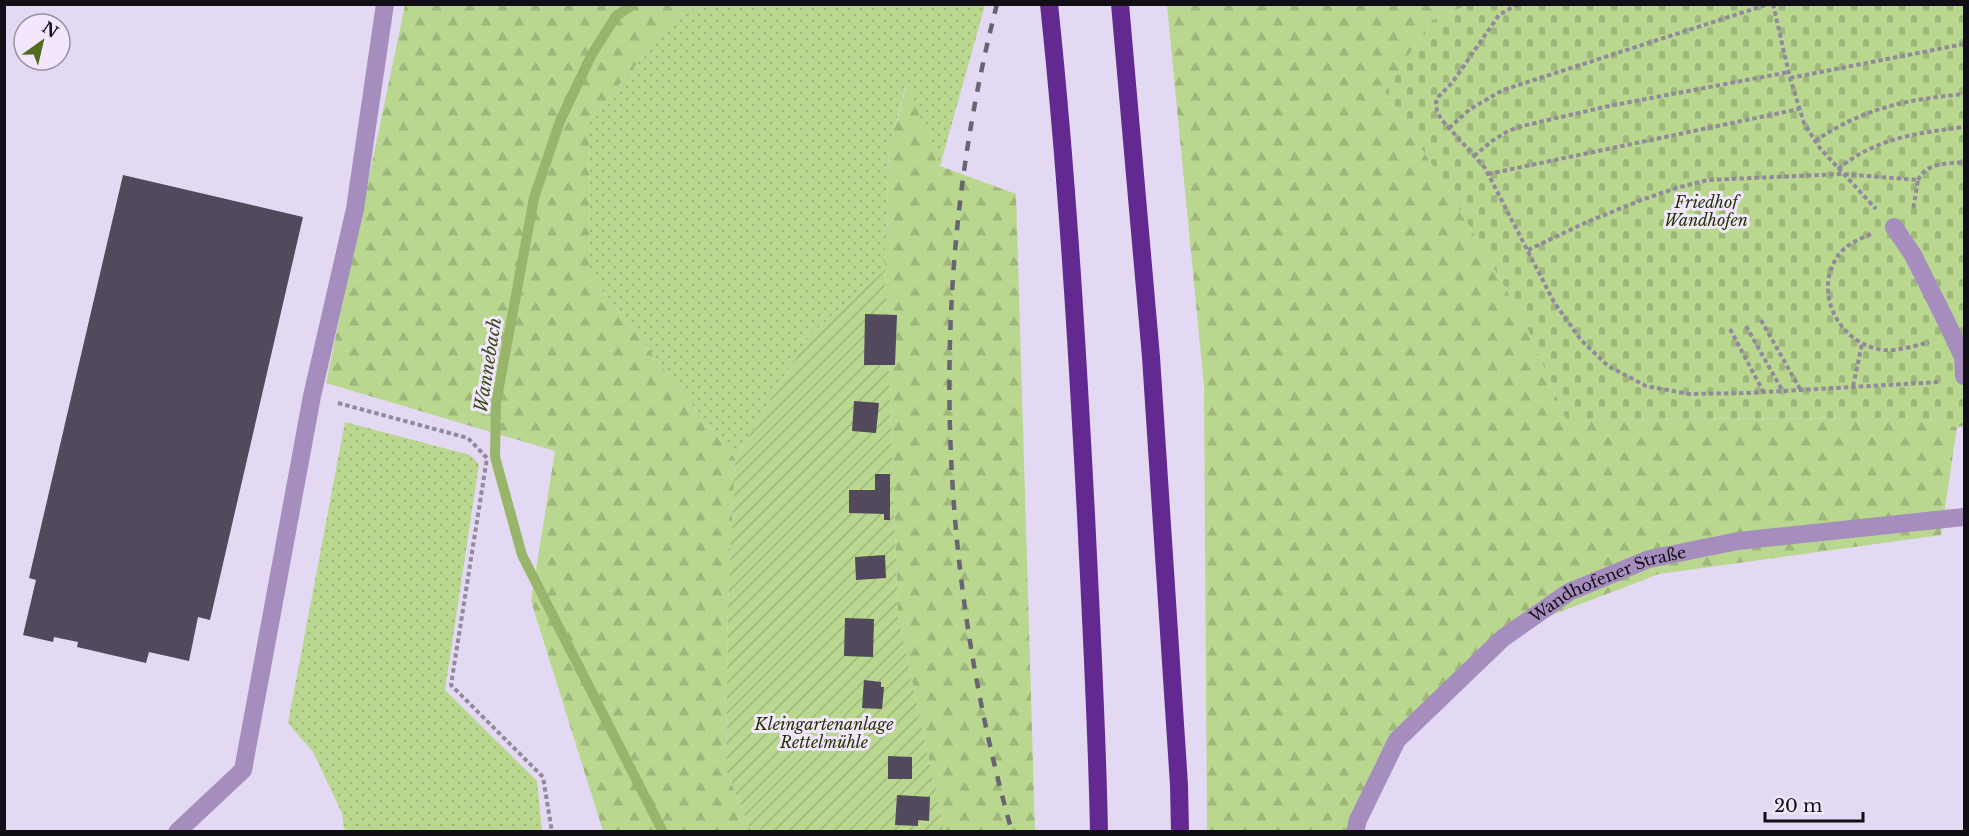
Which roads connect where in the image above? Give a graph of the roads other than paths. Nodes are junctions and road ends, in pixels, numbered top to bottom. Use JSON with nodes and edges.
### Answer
{"nodes":[{"id":1,"x":385,"y":4,"type":"edge"},
{"id":2,"x":1049,"y":4,"type":"edge"},
{"id":3,"x":1120,"y":4,"type":"edge"},
{"id":4,"x":1894,"y":227,"type":"road end"},
{"id":5,"x":1965,"y":376,"type":"edge"},
{"id":6,"x":1965,"y":517,"type":"edge"},
{"id":7,"x":177,"y":831,"type":"edge"},
{"id":8,"x":1099,"y":831,"type":"edge"},
{"id":9,"x":1180,"y":831,"type":"edge"},
{"id":10,"x":1355,"y":831,"type":"edge"}],
"edges":[{"from":1,"to":7,"type":"street"},
{"from":2,"to":8,"type":"highway"},
{"from":3,"to":9,"type":"highway"},
{"from":4,"to":5,"type":"street"},
{"from":6,"to":10,"type":"street","name":"Wandhofener Straße"}]}
